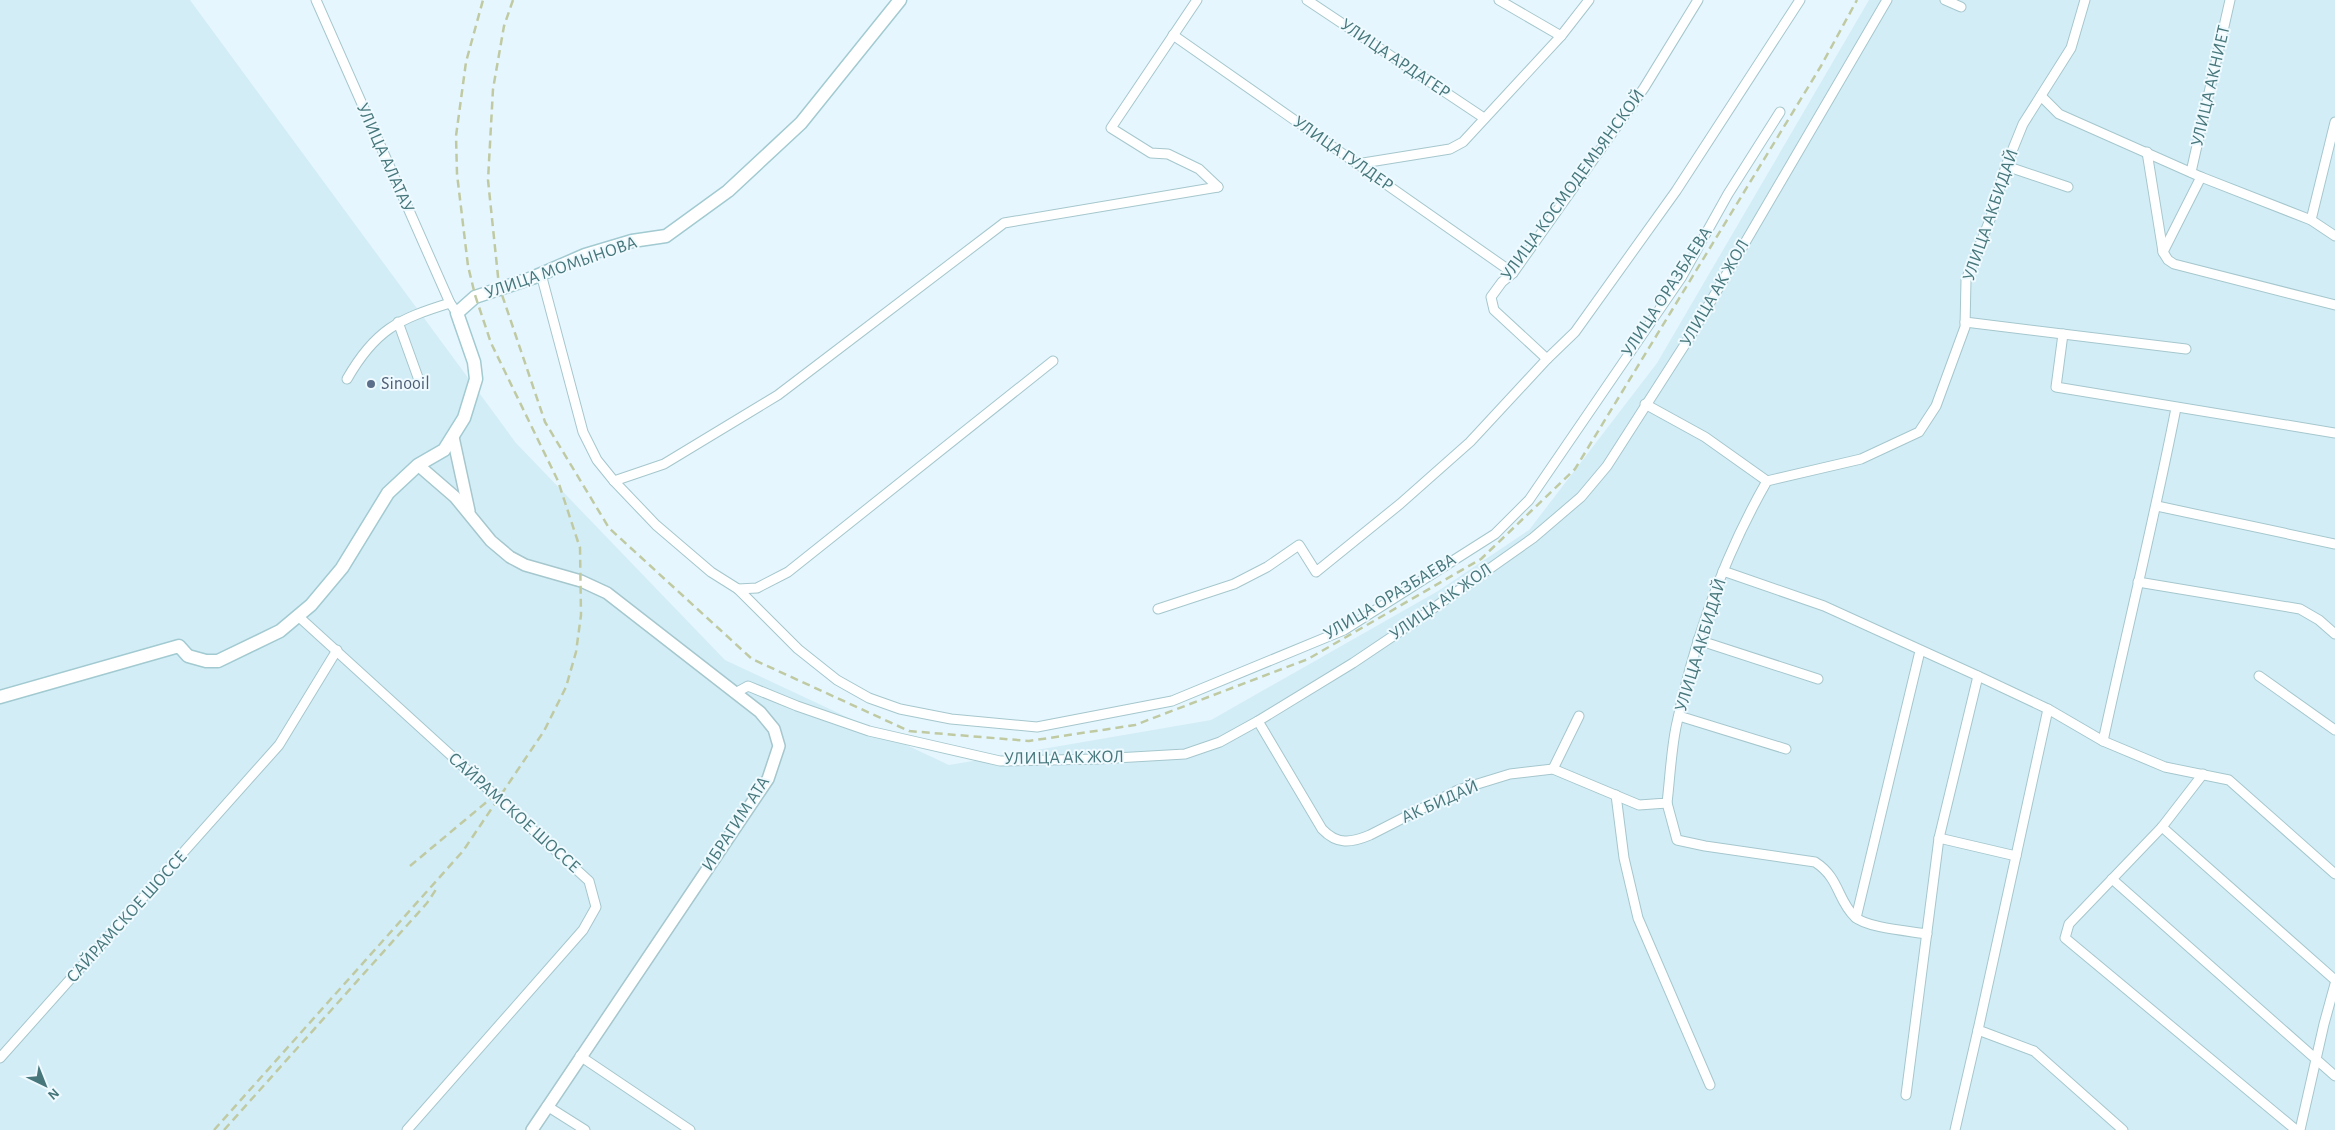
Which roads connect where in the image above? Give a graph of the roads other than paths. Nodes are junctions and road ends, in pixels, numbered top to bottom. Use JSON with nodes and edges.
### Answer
{"nodes":[{"id":1,"x":316,"y":0,"type":"edge"},
{"id":2,"x":900,"y":0,"type":"edge"},
{"id":3,"x":1197,"y":0,"type":"edge"},
{"id":4,"x":1306,"y":0,"type":"edge"},
{"id":5,"x":1499,"y":0,"type":"edge"},
{"id":6,"x":1589,"y":0,"type":"edge"},
{"id":7,"x":1698,"y":0,"type":"edge"},
{"id":8,"x":1800,"y":0,"type":"edge"},
{"id":9,"x":1887,"y":0,"type":"edge"},
{"id":10,"x":1945,"y":0,"type":"edge"},
{"id":11,"x":2085,"y":0,"type":"edge"},
{"id":12,"x":2230,"y":0,"type":"edge"},
{"id":13,"x":1961,"y":8,"type":"dead end"},
{"id":14,"x":1173,"y":36,"type":"junction"},
{"id":15,"x":1561,"y":36,"type":"junction"},
{"id":16,"x":2041,"y":96,"type":"junction"},
{"id":17,"x":1780,"y":112,"type":"dead end"},
{"id":18,"x":1484,"y":118,"type":"junction"},
{"id":19,"x":2335,"y":122,"type":"edge"},
{"id":20,"x":2147,"y":152,"type":"junction"},
{"id":21,"x":1358,"y":164,"type":"junction"},
{"id":22,"x":2006,"y":166,"type":"junction"},
{"id":23,"x":2191,"y":172,"type":"junction"},
{"id":24,"x":2201,"y":177,"type":"junction"},
{"id":25,"x":2068,"y":187,"type":"dead end"},
{"id":26,"x":2311,"y":220,"type":"junction"},
{"id":27,"x":2335,"y":236,"type":"edge"},
{"id":28,"x":2163,"y":252,"type":"junction"},
{"id":29,"x":1513,"y":272,"type":"junction"},
{"id":30,"x":541,"y":274,"type":"junction"},
{"id":31,"x":2335,"y":305,"type":"edge"},
{"id":32,"x":454,"y":308,"type":"junction"},
{"id":33,"x":398,"y":322,"type":"junction"},
{"id":34,"x":1965,"y":322,"type":"junction"},
{"id":35,"x":2063,"y":334,"type":"junction"},
{"id":36,"x":2186,"y":349,"type":"dead end"},
{"id":37,"x":1546,"y":359,"type":"junction"},
{"id":38,"x":1053,"y":361,"type":"dead end"},
{"id":39,"x":347,"y":379,"type":"dead end"},
{"id":40,"x":420,"y":383,"type":"dead end"},
{"id":41,"x":1645,"y":404,"type":"junction"},
{"id":42,"x":2176,"y":408,"type":"junction"},
{"id":43,"x":2335,"y":433,"type":"edge"},
{"id":44,"x":453,"y":437,"type":"junction"},
{"id":45,"x":418,"y":465,"type":"junction"},
{"id":46,"x":614,"y":481,"type":"junction"},
{"id":47,"x":1767,"y":481,"type":"junction"},
{"id":48,"x":2157,"y":506,"type":"junction"},
{"id":49,"x":469,"y":512,"type":"junction"},
{"id":50,"x":2335,"y":544,"type":"edge"},
{"id":51,"x":1723,"y":571,"type":"junction"},
{"id":52,"x":2138,"y":582,"type":"junction"},
{"id":53,"x":738,"y":589,"type":"junction"},
{"id":54,"x":1158,"y":609,"type":"dead end"},
{"id":55,"x":298,"y":616,"type":"junction"},
{"id":56,"x":2335,"y":634,"type":"edge"},
{"id":57,"x":1698,"y":640,"type":"junction"},
{"id":58,"x":337,"y":650,"type":"junction"},
{"id":59,"x":1920,"y":651,"type":"junction"},
{"id":60,"x":1978,"y":676,"type":"junction"},
{"id":61,"x":2259,"y":676,"type":"dead end"},
{"id":62,"x":1818,"y":679,"type":"dead end"},
{"id":63,"x":736,"y":692,"type":"junction"},
{"id":64,"x":0,"y":697,"type":"edge"},
{"id":65,"x":2048,"y":709,"type":"junction"},
{"id":66,"x":1579,"y":716,"type":"dead end"},
{"id":67,"x":1679,"y":716,"type":"junction"},
{"id":68,"x":1258,"y":721,"type":"junction"},
{"id":69,"x":2335,"y":730,"type":"edge"},
{"id":70,"x":2103,"y":741,"type":"junction"},
{"id":71,"x":1786,"y":749,"type":"dead end"},
{"id":72,"x":1553,"y":769,"type":"junction"},
{"id":73,"x":2203,"y":774,"type":"junction"},
{"id":74,"x":1616,"y":795,"type":"junction"},
{"id":75,"x":1667,"y":803,"type":"junction"},
{"id":76,"x":2162,"y":827,"type":"junction"},
{"id":77,"x":1939,"y":838,"type":"junction"},
{"id":78,"x":2016,"y":856,"type":"junction"},
{"id":79,"x":2335,"y":874,"type":"edge"},
{"id":80,"x":2112,"y":879,"type":"junction"},
{"id":81,"x":1856,"y":918,"type":"junction"},
{"id":82,"x":1927,"y":934,"type":"junction"},
{"id":83,"x":2335,"y":980,"type":"edge"},
{"id":84,"x":2335,"y":984,"type":"edge"},
{"id":85,"x":1978,"y":1030,"type":"junction"},
{"id":86,"x":580,"y":1056,"type":"junction"},
{"id":87,"x":0,"y":1058,"type":"edge"},
{"id":88,"x":2315,"y":1059,"type":"junction"},
{"id":89,"x":2335,"y":1076,"type":"edge"},
{"id":90,"x":1710,"y":1084,"type":"dead end"},
{"id":91,"x":1906,"y":1095,"type":"dead end"},
{"id":92,"x":547,"y":1106,"type":"junction"},
{"id":93,"x":407,"y":1130,"type":"edge"},
{"id":94,"x":532,"y":1130,"type":"edge"},
{"id":95,"x":585,"y":1130,"type":"edge"},
{"id":96,"x":690,"y":1130,"type":"edge"},
{"id":97,"x":1955,"y":1130,"type":"edge"},
{"id":98,"x":2123,"y":1130,"type":"edge"},
{"id":99,"x":2298,"y":1130,"type":"edge"}],
"edges":[{"from":1,"to":32,"type":"street","name":"УЛИЦА АЛАТАУ"},
{"from":2,"to":30,"type":"main road","name":"УЛИЦА МОМЫНОВА"},
{"from":3,"to":14,"type":"street"},
{"from":4,"to":18,"type":"street","name":"УЛИЦА АРДАГЕР"},
{"from":5,"to":15,"type":"street"},
{"from":6,"to":15,"type":"street"},
{"from":7,"to":29,"type":"street","name":"УЛИЦА КОСМОДЕМЬЯНСКОЙ"},
{"from":8,"to":37,"type":"street"},
{"from":9,"to":41,"type":"street","name":"УЛИЦА АК ЖОЛ"},
{"from":10,"to":13,"type":"street"},
{"from":11,"to":16,"type":"street","name":"УЛИЦА АКБИДАЙ"},
{"from":12,"to":23,"type":"street","name":"УЛИЦА АКНИЕТ"},
{"from":14,"to":21,"type":"street","name":"УЛИЦА ГУЛДЕР"},
{"from":14,"to":46,"type":"street"},
{"from":15,"to":18,"type":"street"},
{"from":16,"to":20,"type":"street"},
{"from":16,"to":22,"type":"street","name":"УЛИЦА АКБИДАЙ"},
{"from":17,"to":53,"type":"street","name":"УЛИЦА ОРАЗБАЕВА"},
{"from":18,"to":21,"type":"street"},
{"from":19,"to":26,"type":"street"},
{"from":20,"to":23,"type":"street"},
{"from":20,"to":28,"type":"street"},
{"from":21,"to":29,"type":"street","name":"УЛИЦА ГУЛДЕР"},
{"from":22,"to":25,"type":"street"},
{"from":22,"to":34,"type":"street","name":"УЛИЦА АКБИДАЙ"},
{"from":23,"to":24,"type":"street"},
{"from":24,"to":26,"type":"street"},
{"from":24,"to":28,"type":"street"},
{"from":26,"to":27,"type":"street"},
{"from":28,"to":31,"type":"street"},
{"from":29,"to":37,"type":"street","name":"УЛИЦА КОСМОДЕМЬЯНСКОЙ"},
{"from":30,"to":32,"type":"main road","name":"УЛИЦА МОМЫНОВА"},
{"from":30,"to":46,"type":"street","name":"УЛИЦА ОРАЗБАЕВА"},
{"from":32,"to":33,"type":"street"},
{"from":32,"to":44,"type":"main road"},
{"from":33,"to":39,"type":"street"},
{"from":33,"to":40,"type":"street"},
{"from":34,"to":35,"type":"street"},
{"from":34,"to":47,"type":"street","name":"УЛИЦА АКБИДАЙ"},
{"from":35,"to":36,"type":"street"},
{"from":35,"to":42,"type":"street"},
{"from":37,"to":54,"type":"street"},
{"from":38,"to":53,"type":"street"},
{"from":41,"to":47,"type":"street"},
{"from":41,"to":68,"type":"street","name":"УЛИЦА АК ЖОЛ"},
{"from":42,"to":43,"type":"street"},
{"from":42,"to":48,"type":"street"},
{"from":44,"to":45,"type":"main road"},
{"from":44,"to":49,"type":"street"},
{"from":45,"to":49,"type":"street","name":"ИБРАГИМ АТА"},
{"from":45,"to":55,"type":"main road"},
{"from":46,"to":53,"type":"street","name":"УЛИЦА ОРАЗБАЕВА"},
{"from":47,"to":51,"type":"street","name":"УЛИЦА АКБИДАЙ"},
{"from":48,"to":50,"type":"street"},
{"from":48,"to":52,"type":"street"},
{"from":49,"to":63,"type":"street","name":"ИБРАГИМ АТА"},
{"from":51,"to":57,"type":"street","name":"УЛИЦА АКБИДАЙ"},
{"from":51,"to":59,"type":"street"},
{"from":52,"to":56,"type":"street"},
{"from":52,"to":70,"type":"street"},
{"from":55,"to":58,"type":"street","name":"САЙРАМСКОЕ ШОССЕ"},
{"from":55,"to":64,"type":"main road"},
{"from":57,"to":62,"type":"street"},
{"from":57,"to":67,"type":"street","name":"УЛИЦА АКБИДАЙ"},
{"from":58,"to":87,"type":"street","name":"САЙРАМСКОЕ ШОССЕ"},
{"from":58,"to":93,"type":"street","name":"САЙРАМСКОЕ ШОССЕ"},
{"from":59,"to":60,"type":"street"},
{"from":59,"to":81,"type":"street"},
{"from":60,"to":65,"type":"street"},
{"from":60,"to":77,"type":"street"},
{"from":61,"to":69,"type":"street"},
{"from":63,"to":68,"type":"street","name":"УЛИЦА АК ЖОЛ"},
{"from":63,"to":86,"type":"street","name":"ИБРАГИМ АТА"},
{"from":65,"to":70,"type":"street"},
{"from":65,"to":78,"type":"street"},
{"from":66,"to":72,"type":"street"},
{"from":67,"to":71,"type":"street"},
{"from":67,"to":75,"type":"street","name":"УЛИЦА АКБИДАЙ"},
{"from":68,"to":72,"type":"street","name":"АК БИДАЙ"},
{"from":70,"to":73,"type":"street"},
{"from":72,"to":74,"type":"street","name":"АК БИДАЙ"},
{"from":73,"to":76,"type":"street"},
{"from":73,"to":79,"type":"street"},
{"from":74,"to":75,"type":"street","name":"АК БИДАЙ"},
{"from":74,"to":90,"type":"street"},
{"from":75,"to":81,"type":"street"},
{"from":76,"to":80,"type":"street"},
{"from":76,"to":83,"type":"street"},
{"from":77,"to":78,"type":"street"},
{"from":77,"to":82,"type":"street"},
{"from":78,"to":85,"type":"street"},
{"from":80,"to":88,"type":"street"},
{"from":80,"to":99,"type":"street"},
{"from":81,"to":82,"type":"street"},
{"from":82,"to":91,"type":"street"},
{"from":84,"to":88,"type":"street"},
{"from":85,"to":97,"type":"street"},
{"from":85,"to":98,"type":"street"},
{"from":86,"to":92,"type":"street","name":"ИБРАГИМ АТА"},
{"from":86,"to":96,"type":"street"},
{"from":88,"to":89,"type":"street"},
{"from":88,"to":99,"type":"street"},
{"from":92,"to":94,"type":"street","name":"ИБРАГИМ АТА"},
{"from":92,"to":95,"type":"street"}]}
